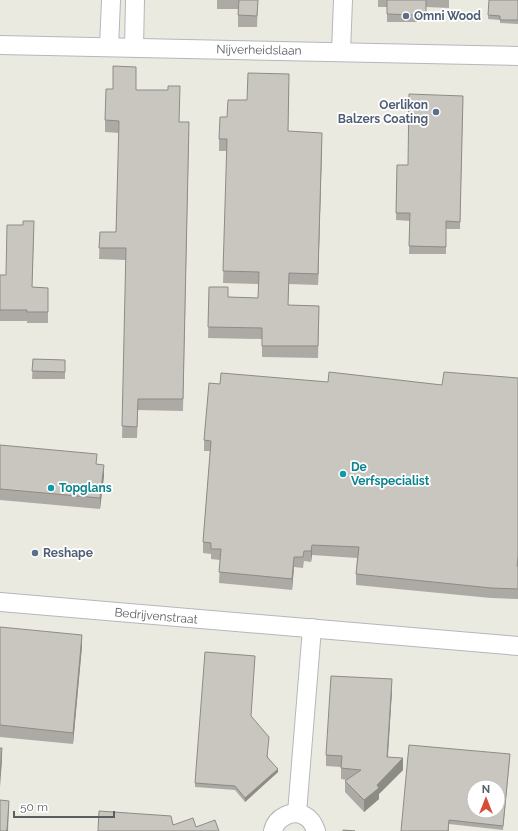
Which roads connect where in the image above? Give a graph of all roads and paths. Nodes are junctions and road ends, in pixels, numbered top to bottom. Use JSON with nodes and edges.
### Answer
{"nodes":[{"id":1,"x":110,"y":0,"type":"edge"},
{"id":2,"x":135,"y":0,"type":"edge"},
{"id":3,"x":342,"y":0,"type":"edge"},
{"id":4,"x":0,"y":45,"type":"edge"},
{"id":5,"x":109,"y":47,"type":"junction"},
{"id":6,"x":134,"y":47,"type":"junction"},
{"id":7,"x":341,"y":52,"type":"junction"},
{"id":8,"x":518,"y":56,"type":"edge"},
{"id":9,"x":0,"y":602,"type":"edge"},
{"id":10,"x":312,"y":628,"type":"junction"},
{"id":11,"x":518,"y":646,"type":"edge"},
{"id":12,"x":296,"y":813,"type":"junction"},
{"id":13,"x":274,"y":831,"type":"edge"},
{"id":14,"x":316,"y":831,"type":"edge"}],
"edges":[{"from":1,"to":5,"type":"street"},
{"from":2,"to":6,"type":"street"},
{"from":3,"to":7,"type":"street"},
{"from":4,"to":5,"type":"street","name":"Nijverheidslaan"},
{"from":5,"to":6,"type":"street","name":"Nijverheidslaan"},
{"from":6,"to":7,"type":"street","name":"Nijverheidslaan"},
{"from":7,"to":8,"type":"street","name":"Nijverheidslaan"},
{"from":9,"to":10,"type":"street","name":"Bedrijvenstraat"},
{"from":10,"to":11,"type":"street","name":"Bedrijvenstraat"},
{"from":10,"to":12,"type":"street"},
{"from":12,"to":13,"type":"street"},
{"from":12,"to":14,"type":"street"}]}
